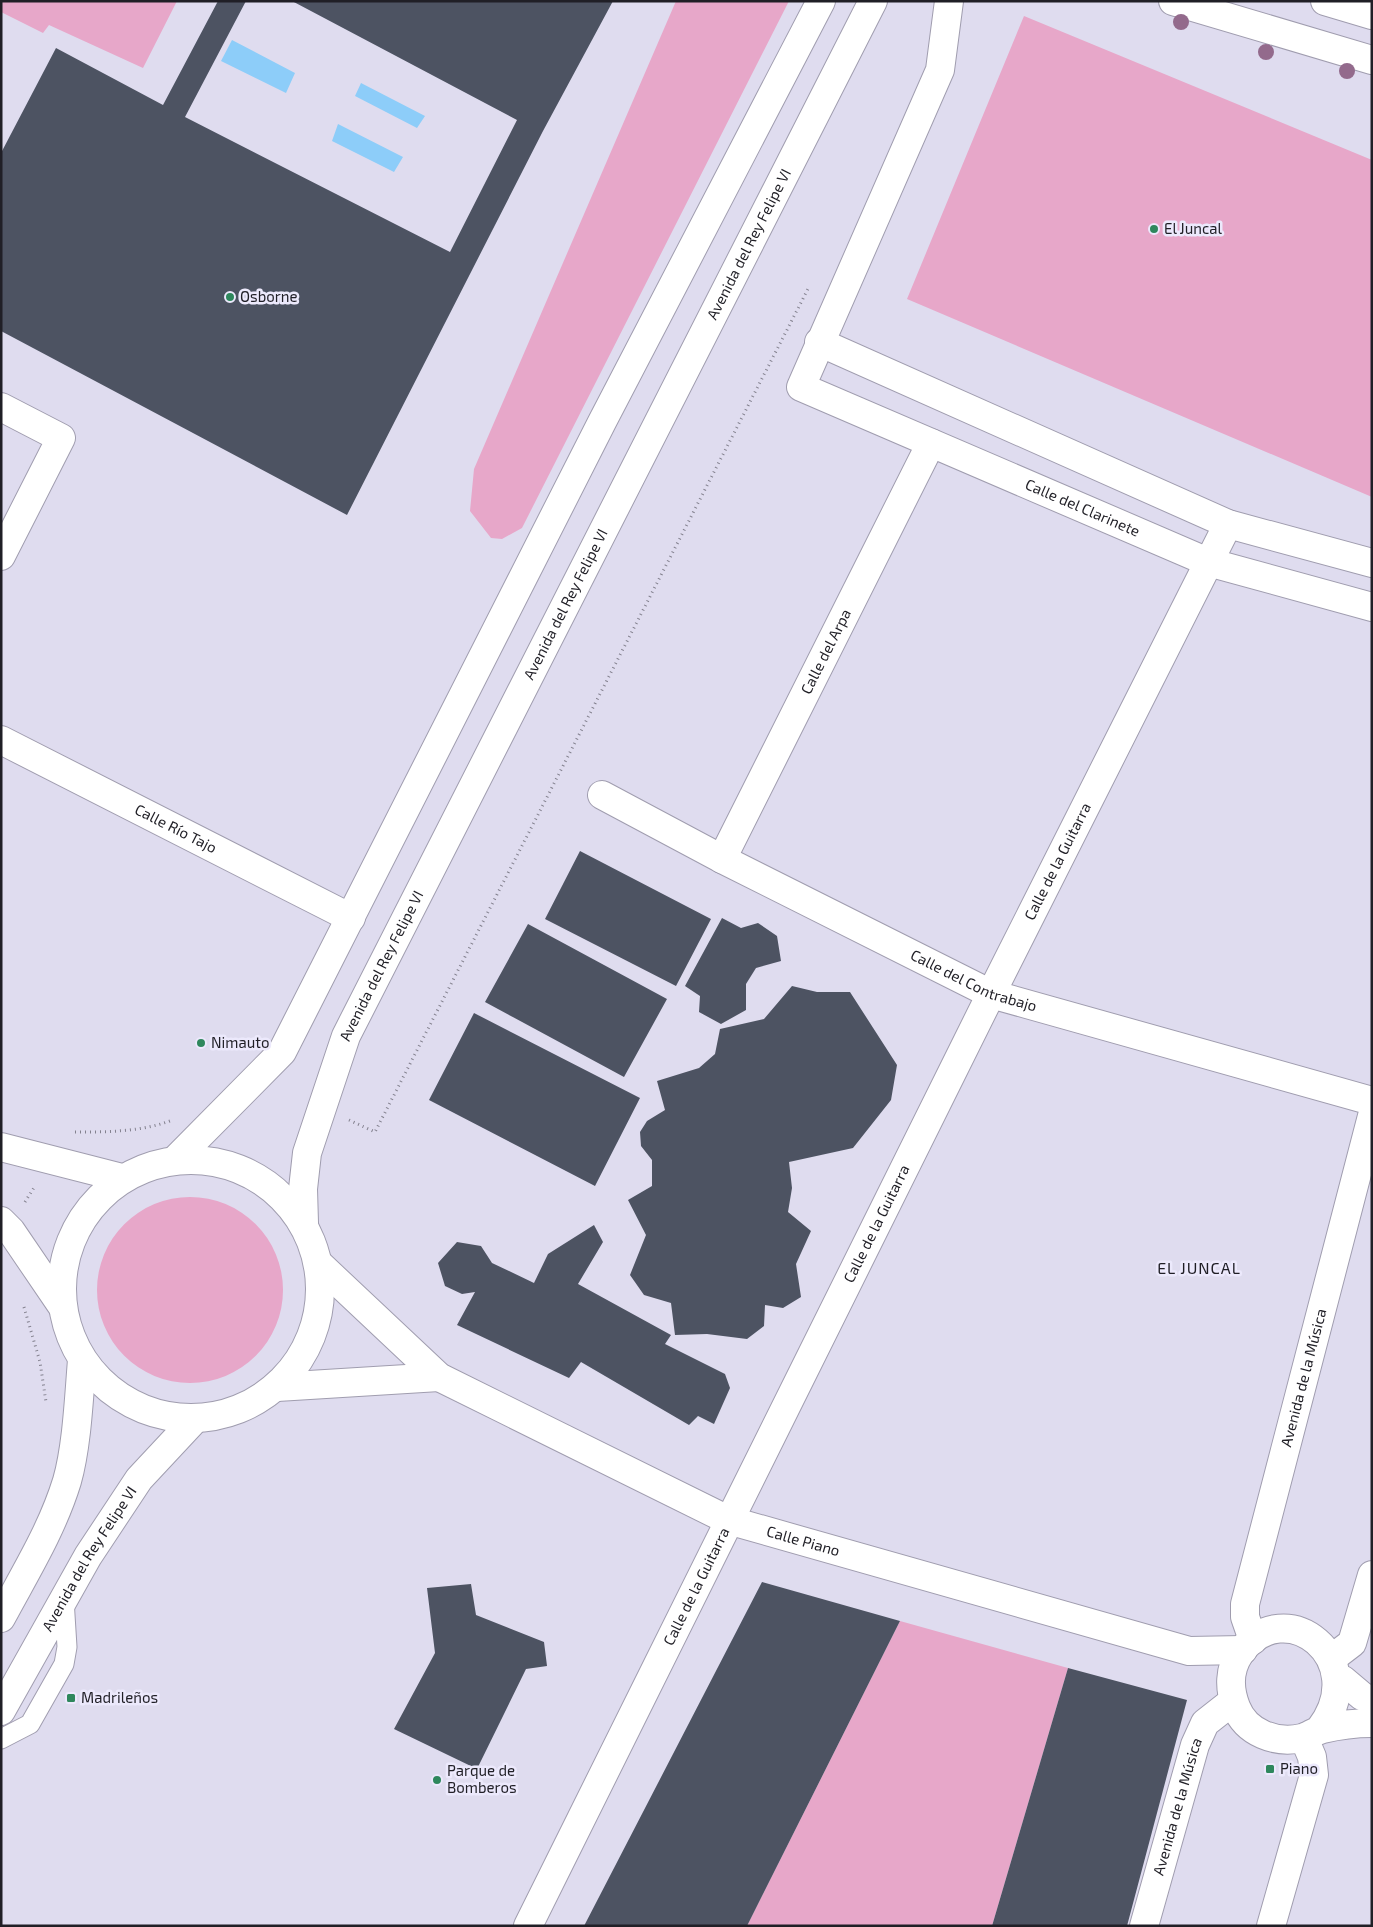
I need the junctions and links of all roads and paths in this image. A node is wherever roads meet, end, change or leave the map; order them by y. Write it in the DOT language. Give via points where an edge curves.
graph roads {
  1 [pos="821,1"];
  2 [pos="873,1"];
  3 [pos="949,1"];
  4 [pos="1173,1"];
  5 [pos="1325,1"];
  6 [pos="1372,15"];
  7 [pos="1372,60"];
  8 [pos="818,342"];
  9 [pos="1,407"];
  10 [pos="931,443"];
  11 [pos="1228,524"];
  12 [pos="1,556"];
  13 [pos="1208,562"];
  14 [pos="1372,563"];
  15 [pos="1372,607"];
  16 [pos="1,740"];
  17 [pos="602,795"];
  18 [pos="722,859"];
  19 [pos="351,918"];
  20 [pos="991,994"];
  21 [pos="1372,1101"];
  22 [pos="1372,1116"];
  23 [pos="1,1147"];
  24 [pos="175,1160"];
  25 [pos="122,1178"];
  26 [pos="1,1221"];
  27 [pos="304,1223"];
  28 [pos="320,1266"];
  29 [pos="23,1306"];
  30 [pos="62,1306"];
  31 [pos="82,1360"];
  32 [pos="439,1377"];
  33 [pos="277,1387"];
  34 [pos="46,1406"];
  35 [pos="195,1419"];
  36 [pos="728,1520"];
  37 [pos="1372,1575"];
  38 [pos="12,1584"];
  39 [pos="64,1598"];
  40 [pos="1,1618"];
  41 [pos="1248,1645"];
  42 [pos="1189,1651"];
  43 [pos="1339,1668"];
  44 [pos="1232,1694"];
  45 [pos="1372,1701"];
  46 [pos="1,1711"];
  47 [pos="1372,1722"];
  48 [pos="1312,1734"];
  49 [pos="1,1739"];
  50 [pos="528,1926"];
  51 [pos="1144,1926"];
  52 [pos="1271,1926"];
  1 -- 19 [label="street" via="598,430"];
  2 -- 27 [label="street, Avenida del Rey Felipe VI" via="346,1036 307,1153"];
  3 -- 8 [label="street" via="940,70"];
  4 -- 7 [label="street"];
  5 -- 6 [label="street"];
  8 -- 10 [label="street, Calle del Clarinete" via="801,387"];
  8 -- 11 [label="street"];
  9 -- 12 [label="street" via="61,438"];
  10 -- 13 [label="street, Calle del Clarinete"];
  10 -- 18 [label="street, Calle del Arpa"];
  11 -- 13 [label="street, Calle de la Guitarra"];
  11 -- 14 [label="street"];
  13 -- 15 [label="street, Calle del Clarinete"];
  13 -- 20 [label="street, Calle de la Guitarra"];
  16 -- 19 [label="street, Calle Río Tajo"];
  17 -- 18 [label="street, Calle del Contrabajo"];
  18 -- 20 [label="street, Calle del Contrabajo"];
  19 -- 24 [label="street" via="282,1052"];
  20 -- 21 [label="street, Calle del Contrabajo"];
  20 -- 36 [label="street, Calle de la Guitarra"];
  22 -- 41 [label="street, Avenida de la Música" via="1245,1604"];
  23 -- 25 [label="street"];
  24 -- 25 [label="street" via="148,1166"];
  24 -- 27 [label="street" via="213,1161 249,1172 280,1194"];
  25 -- 30 [label="street" via="94,1202 73,1233 62,1268"];
  26 -- 30 [label="street"];
  27 -- 28 [label="street"];
  28 -- 32 [label="street"];
  28 -- 33 [label="street" via="320,1310 306,1352"];
  29 -- 34 [label="path" via="40,1362"];
  30 -- 31 [label="street" via="69,1334"];
  31 -- 35 [label="street" via="112,1392 135,1405 151,1413"];
  31 -- 38 [label="street" via="67,1480 41,1546"];
  32 -- 33 [label="street"];
  32 -- 36 [label="street, Calle Piano"];
  33 -- 35 [label="street" via="239,1410"];
  35 -- 39 [label="street, Avenida del Rey Felipe VI" via="139,1479"];
  36 -- 42 [label="street, Calle Piano"];
  36 -- 50 [label="street, Calle de la Guitarra"];
  37 -- 43 [label="street" via="1352,1642"];
  38 -- 40 [label="street"];
  39 -- 46 [label="street, Avenida del Rey Felipe VI"];
  39 -- 49 [label="lane" via="67,1647 64,1664 30,1724"];
  41 -- 42 [label="street, Calle Piano"];
  41 -- 43 [label="street, Calle Piano" via="1261,1634 1278,1628 1297,1629 1314,1635 1328,1646"];
  41 -- 44 [label="street" via="1235,1660 1230,1678"];
  42 -- 44 [label="street, Calle Piano" via="1214,1668"];
  43 -- 45 [label="street, Calle Piano" via="1362,1696"];
  43 -- 48 [label="street" via="1341,1698 1333,1716"];
  44 -- 48 [label="street, Calle Piano" via="1238,1713 1250,1728 1267,1737 1285,1740"];
  44 -- 51 [label="street, Avenida de la Música" via="1204,1724 1195,1745"];
  47 -- 48 [label="street, Calle Piano" via="1353,1723"];
  48 -- 52 [label="street" via="1314,1775"];
}
